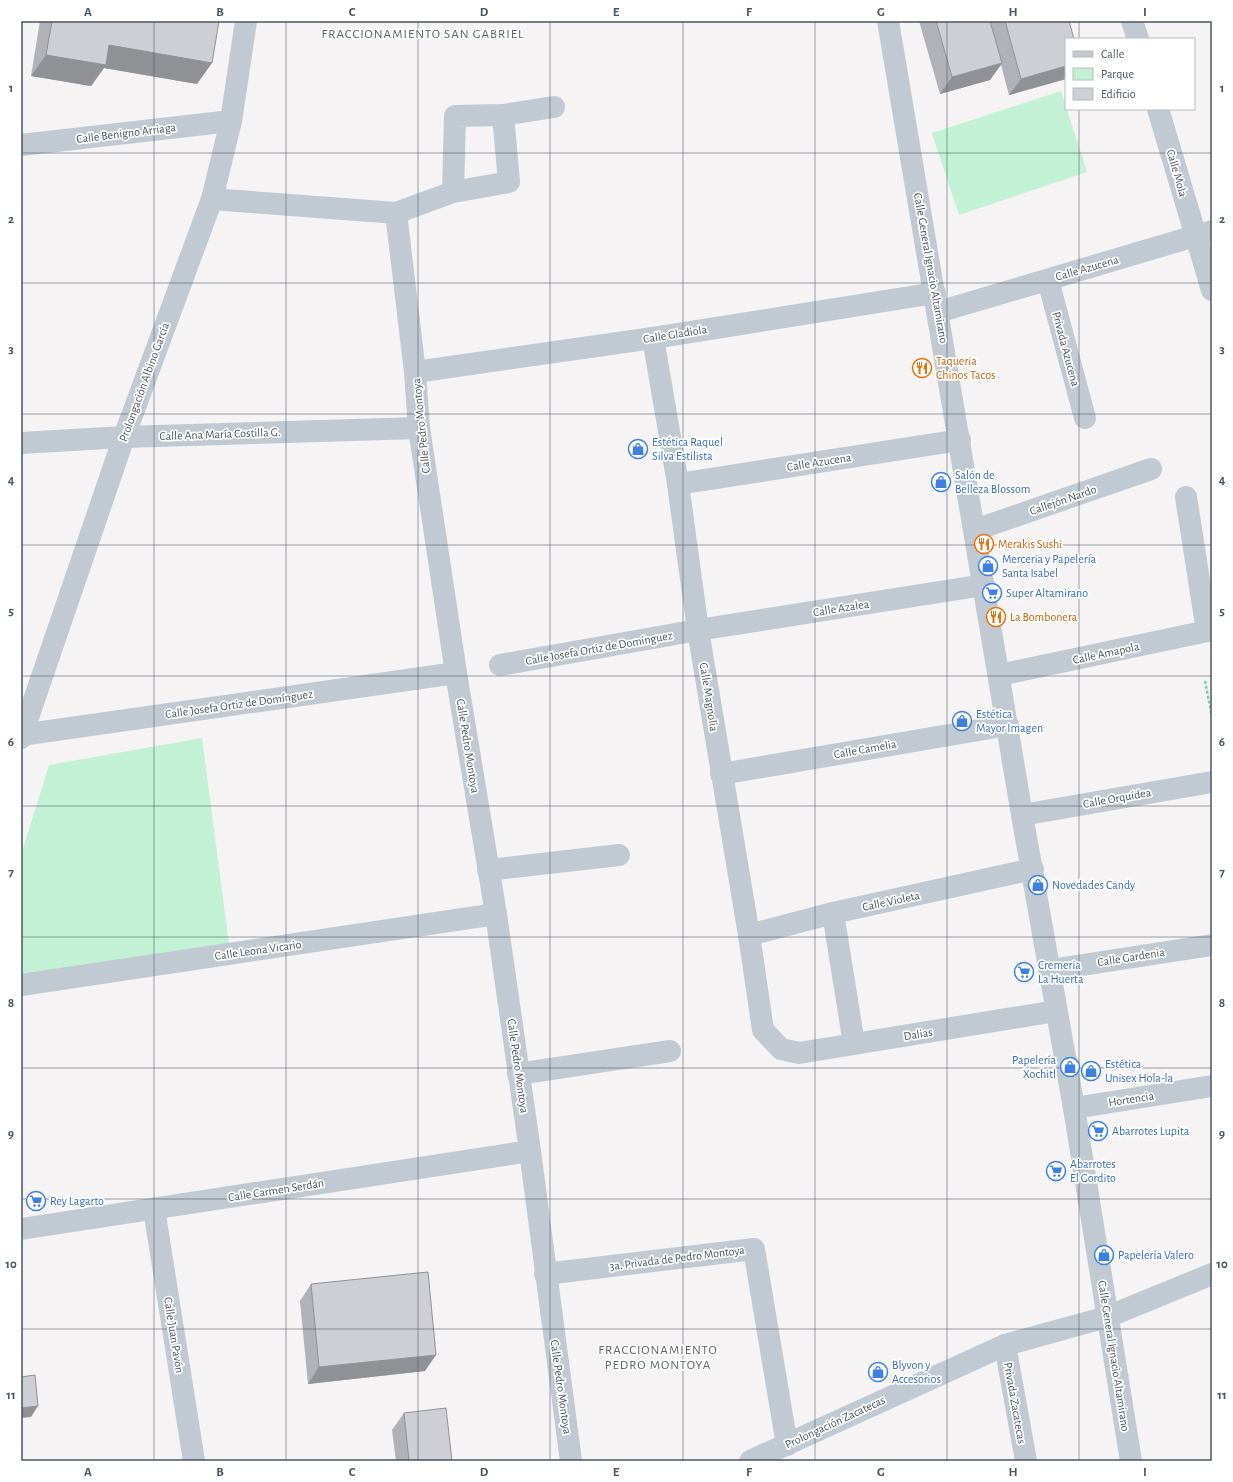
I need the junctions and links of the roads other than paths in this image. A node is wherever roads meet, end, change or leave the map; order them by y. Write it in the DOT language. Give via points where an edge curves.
graph roads {
  1 [pos="246,21"];
  2 [pos="888,21"];
  3 [pos="1132,21"];
  4 [pos="1138,38"];
  5 [pos="554,107"];
  6 [pos="1158,110"];
  7 [pos="503,115"];
  8 [pos="231,121"];
  9 [pos="21,145"];
  10 [pos="453,192"];
  11 [pos="212,199"];
  12 [pos="396,213"];
  13 [pos="1204,234"];
  14 [pos="1048,280"];
  15 [pos="1212,290"];
  16 [pos="937,302"];
  17 [pos="653,338"];
  18 [pos="415,372"];
  19 [pos="1085,418"];
  20 [pos="419,428"];
  21 [pos="124,437"];
  22 [pos="960,440"];
  23 [pos="21,443"];
  24 [pos="1150,469"];
  25 [pos="678,484"];
  26 [pos="1186,497"];
  27 [pos="975,530"];
  28 [pos="984,585"];
  29 [pos="698,630"];
  30 [pos="1210,630"];
  31 [pos="500,665"];
  32 [pos="456,673"];
  33 [pos="999,675"];
  34 [pos="1008,725"];
  35 [pos="21,736"];
  36 [pos="722,774"];
  37 [pos="1212,782"];
  38 [pos="1022,815"];
  39 [pos="619,855"];
  40 [pos="488,870"];
  41 [pos="1033,870"];
  42 [pos="833,913"];
  43 [pos="496,914"];
  44 [pos="749,935"];
  45 [pos="1212,945"];
  46 [pos="1050,970"];
  47 [pos="21,985"];
  48 [pos="1056,1011"];
  49 [pos="854,1044"];
  50 [pos="781,1049"];
  51 [pos="670,1051"];
  52 [pos="518,1074"];
  53 [pos="1212,1086"];
  54 [pos="1074,1108"];
  55 [pos="530,1151"];
  56 [pos="154,1209"];
  57 [pos="21,1229"];
  58 [pos="545,1274"];
  59 [pos="1212,1274"];
  60 [pos="1107,1317"];
  61 [pos="1005,1345"];
  62 [pos="787,1445"];
  63 [pos="194,1461"];
  64 [pos="571,1461"];
  65 [pos="750,1461"];
  66 [pos="1026,1461"];
  67 [pos="1131,1461"];
  1 -- 8 [label="street, Prolongación Albino García"];
  2 -- 16 [label="street, Calle General Ignacio Altamirano"];
  3 -- 4 [label="street"];
  5 -- 7 [label="street"];
  6 -- 13 [label="street, Calle Mola"];
  7 -- 10 [label="street" via="455,116"];
  7 -- 10 [label="street" via="509,182"];
  8 -- 9 [label="street, Calle Benigno Arriaga"];
  8 -- 11 [label="street, Prolongación Albino García"];
  10 -- 12 [label="street"];
  11 -- 12 [label="street"];
  11 -- 21 [label="street, Prolongación Albino García"];
  12 -- 18 [label="street, Calle Pedro Montoya"];
  13 -- 14 [label="street, Calle Azucena"];
  13 -- 15 [label="street, Calle Mola"];
  14 -- 16 [label="street, Calle Azucena"];
  14 -- 19 [label="street, Privada Azucena"];
  16 -- 17 [label="street, Calle Gladiola"];
  16 -- 22 [label="street, Calle General Ignacio Altamirano"];
  17 -- 18 [label="street, Calle Gladiola"];
  17 -- 25 [label="street, Calle Magnolia"];
  18 -- 20 [label="street, Calle Pedro Montoya"];
  20 -- 21 [label="street, Calle Ana María Costilla G."];
  20 -- 32 [label="street, Calle Pedro Montoya"];
  21 -- 23 [label="street, Calle Ana María Costilla G."];
  21 -- 35 [label="street, Prolongación Albino García"];
  22 -- 25 [label="street, Calle Azucena"];
  22 -- 27 [label="street, Calle General Ignacio Altamirano"];
  24 -- 27 [label="street, Callejón Nardo"];
  25 -- 29 [label="street, Calle Magnolia"];
  26 -- 30 [label="street"];
  27 -- 28 [label="street, Calle General Ignacio Altamirano"];
  28 -- 29 [label="street, Calle Azalea"];
  28 -- 33 [label="street, Calle General Ignacio Altamirano"];
  29 -- 31 [label="street, Calle Josefa Ortiz de Domínguez"];
  29 -- 36 [label="street, Calle Magnolia"];
  30 -- 33 [label="street, Calle Amapola"];
  32 -- 35 [label="street, Calle Josefa Ortiz de Domínguez"];
  32 -- 40 [label="street, Calle Pedro Montoya"];
  33 -- 34 [label="street, Calle General Ignacio Altamirano"];
  34 -- 36 [label="street, Calle Camelia"];
  34 -- 38 [label="street, Calle General Ignacio Altamirano"];
  36 -- 44 [label="street, Calle Magnolia"];
  37 -- 38 [label="street, Calle Orquídea"];
  38 -- 41 [label="street, Calle General Ignacio Altamirano"];
  39 -- 40 [label="street"];
  40 -- 43 [label="street, Calle Pedro Montoya"];
  41 -- 42 [label="street, Calle Violeta"];
  41 -- 46 [label="street, Calle General Ignacio Altamirano"];
  42 -- 44 [label="street, Calle Violeta"];
  42 -- 49 [label="street"];
  43 -- 47 [label="street, Calle Leona Vicario"];
  43 -- 52 [label="street, Calle Pedro Montoya"];
  44 -- 50 [label="street, Calle Magnolia" via="763,1030"];
  45 -- 46 [label="street, Calle Gardenia"];
  46 -- 48 [label="street, Calle General Ignacio Altamirano"];
  48 -- 49 [label="street, Dalias"];
  48 -- 54 [label="street, Calle General Ignacio Altamirano"];
  49 -- 50 [label="street, Dalias" via="799,1053"];
  51 -- 52 [label="street"];
  52 -- 55 [label="street, Calle Pedro Montoya"];
  53 -- 54 [label="street, Hortencia"];
  54 -- 60 [label="street, Calle General Ignacio Altamirano"];
  55 -- 56 [label="street, Calle Carmen Serdán"];
  55 -- 58 [label="street, Calle Pedro Montoya"];
  56 -- 57 [label="street, Calle Carmen Serdán"];
  56 -- 63 [label="street, Calle Juan Pavón"];
  58 -- 62 [label="street, 3a. Privada de Pedro Montoya" via="754,1249"];
  58 -- 64 [label="street, Calle Pedro Montoya"];
  59 -- 60 [label="street, Prolongación Zacatecas"];
  60 -- 61 [label="street, Prolongación Zacatecas"];
  60 -- 67 [label="street, Calle General Ignacio Altamirano"];
  61 -- 62 [label="street, Prolongación Zacatecas"];
  61 -- 66 [label="street, Privada Zacatecas"];
  62 -- 65 [label="street, Prolongación Zacatecas"];
}
